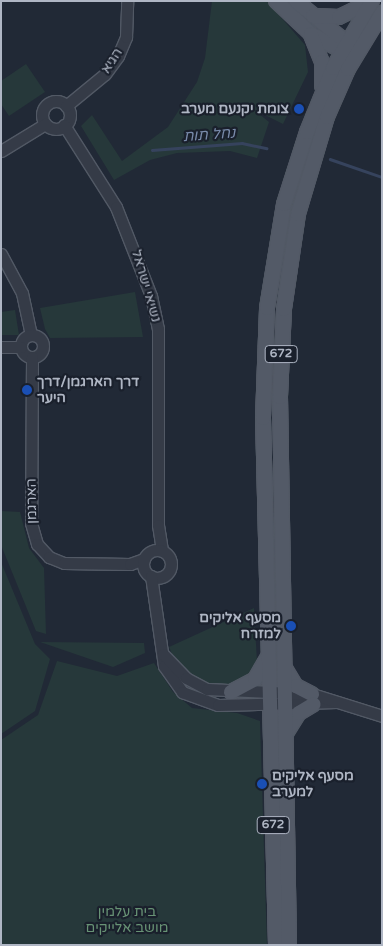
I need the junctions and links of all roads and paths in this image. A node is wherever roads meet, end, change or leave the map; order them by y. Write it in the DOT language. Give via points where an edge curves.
graph roads {
  1 [pos="127,1"];
  2 [pos="276,1"];
  3 [pos="296,1"];
  4 [pos="371,1"];
  5 [pos="382,12"];
  6 [pos="310,16"];
  7 [pos="310,34"];
  8 [pos="348,41"];
  9 [pos="341,54"];
  10 [pos="356,54"];
  11 [pos="322,92"];
  12 [pos="66,106"];
  13 [pos="45,124"];
  14 [pos="64,125"];
  15 [pos="1,151"];
  16 [pos="1,254"];
  17 [pos="31,334"];
  18 [pos="1,347"];
  19 [pos="21,347"];
  20 [pos="32,357"];
  21 [pos="158,525"];
  22 [pos="162,550"];
  23 [pos="147,565"];
  24 [pos="166,575"];
  25 [pos="157,606"];
  26 [pos="160,650"];
  27 [pos="269,654"];
  28 [pos="285,666"];
  29 [pos="231,692"];
  30 [pos="271,699"];
  31 [pos="285,699"];
  32 [pos="313,699"];
  33 [pos="382,716"];
  34 [pos="286,735"];
  35 [pos="276,945"];
  36 [pos="288,945"];
  1 -- 12 [label="street, הגיא" via="126,37 118,56 105,74"];
  2 -- 7 [label="main road"];
  3 -- 6 [label="main road"];
  4 -- 6 [label="main road" via="339,17"];
  4 -- 8 [label="main road, 672"];
  5 -- 10 [label="main road, 672"];
  6 -- 8 [label="main road"];
  7 -- 9 [label="main road"];
  7 -- 11 [label="main road" via="322,62"];
  8 -- 9 [label="main road, 672"];
  8 -- 10 [label="main road"];
  9 -- 10 [label="main road"];
  9 -- 11 [label="main road, 672"];
  10 -- 28 [label="main road, 672" via="334,98 311,166 298,214 284,309 280,396"];
  11 -- 27 [label="main road, 672" via="284,204 267,308 264,418"];
  12 -- 13 [label="street" via="58,101 45,106"];
  12 -- 14 [label="street" via="69,118"];
  13 -- 14 [label="street" via="56,129"];
  13 -- 15 [label="street"];
  14 -- 21 [label="street, נשיאי ישראל" via="116,206 151,296 158,329"];
  16 -- 17 [label="street" via="22,293"];
  17 -- 19 [label="street"];
  17 -- 20 [label="street, הארגמן" via="43,345"];
  18 -- 19 [label="street"];
  19 -- 20 [label="street"];
  20 -- 23 [label="street, הארגמן" via="32,523 38,544 49,557 64,563"];
  21 -- 22 [label="street, נשיאי ישראל"];
  21 -- 23 [label="street, נשיאי ישראל"];
  22 -- 23 [label="street"];
  22 -- 24 [label="street, נשיאי ישראל" via="171,562"];
  23 -- 24 [label="street"];
  23 -- 25 [label="street, נשיאי ישראל"];
  24 -- 25 [label="street, נשיאי ישראל"];
  25 -- 26 [label="street, נשיאי ישראל"];
  26 -- 29 [label="street" via="195,684"];
  26 -- 30 [label="street, נשיאי ישראל" via="169,676 191,698 218,705"];
  27 -- 29 [label="main road" via="255,679"];
  27 -- 30 [label="main road, 672"];
  28 -- 31 [label="main road, 672"];
  28 -- 32 [label="main road" via="296,686"];
  29 -- 30 [label="street"];
  30 -- 31 [label="street"];
  30 -- 35 [label="main road, 672"];
  31 -- 32 [label="street"];
  31 -- 34 [label="main road, 672"];
  32 -- 33 [label="street" via="337,702"];
  32 -- 34 [label="main road" via="294,718"];
  34 -- 36 [label="main road, 672"];
}
